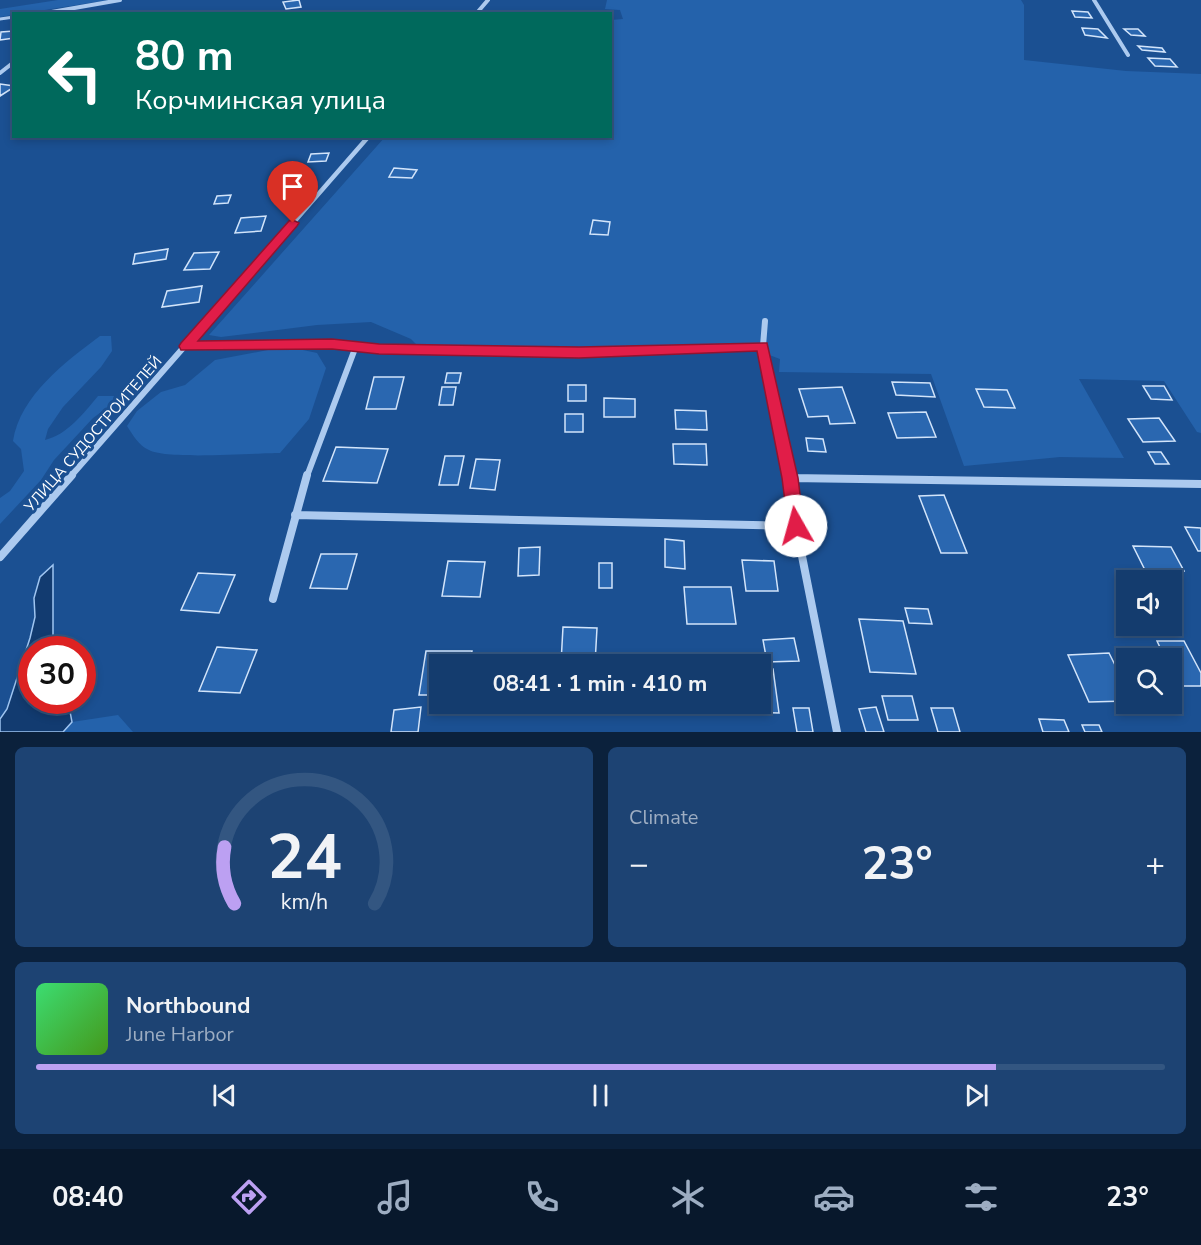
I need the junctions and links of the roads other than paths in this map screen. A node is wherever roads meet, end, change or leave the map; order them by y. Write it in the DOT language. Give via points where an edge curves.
graph roads {
  1 [pos="120,0"];
  2 [pos="488,0"];
  3 [pos="1094,0"];
  4 [pos="47,12"];
  5 [pos="478,12"];
  6 [pos="1128,55"];
  7 [pos="12,64"];
  8 [pos="0,73"];
  9 [pos="367,138"];
  10 [pos="765,321"];
  11 [pos="186,346"];
  12 [pos="356,346"];
  13 [pos="763,346"];
  14 [pos="790,478"];
  15 [pos="1201,484"];
  16 [pos="295,515"];
  17 [pos="796,526"];
  18 [pos="0,557"];
  19 [pos="273,599"];
  20 [pos="837,732"];
  1 -- 4 [label="street"];
  2 -- 5 [label="street"];
  3 -- 6 [label="street"];
  7 -- 8 [label="street"];
  9 -- 11 [label="street, УЛИЦА СУДОСТРОИТЕЛЕЙ"];
  10 -- 13 [label="street"];
  11 -- 12 [label="street"];
  11 -- 18 [label="street, УЛИЦА СУДОСТРОИТЕЛЕЙ"];
  12 -- 13 [label="street" via="579,352"];
  12 -- 16 [label="street" via="311,461"];
  13 -- 14 [label="street"];
  14 -- 15 [label="street"];
  14 -- 17 [label="street"];
  16 -- 17 [label="street"];
  16 -- 19 [label="street"];
  17 -- 20 [label="street"];
}
